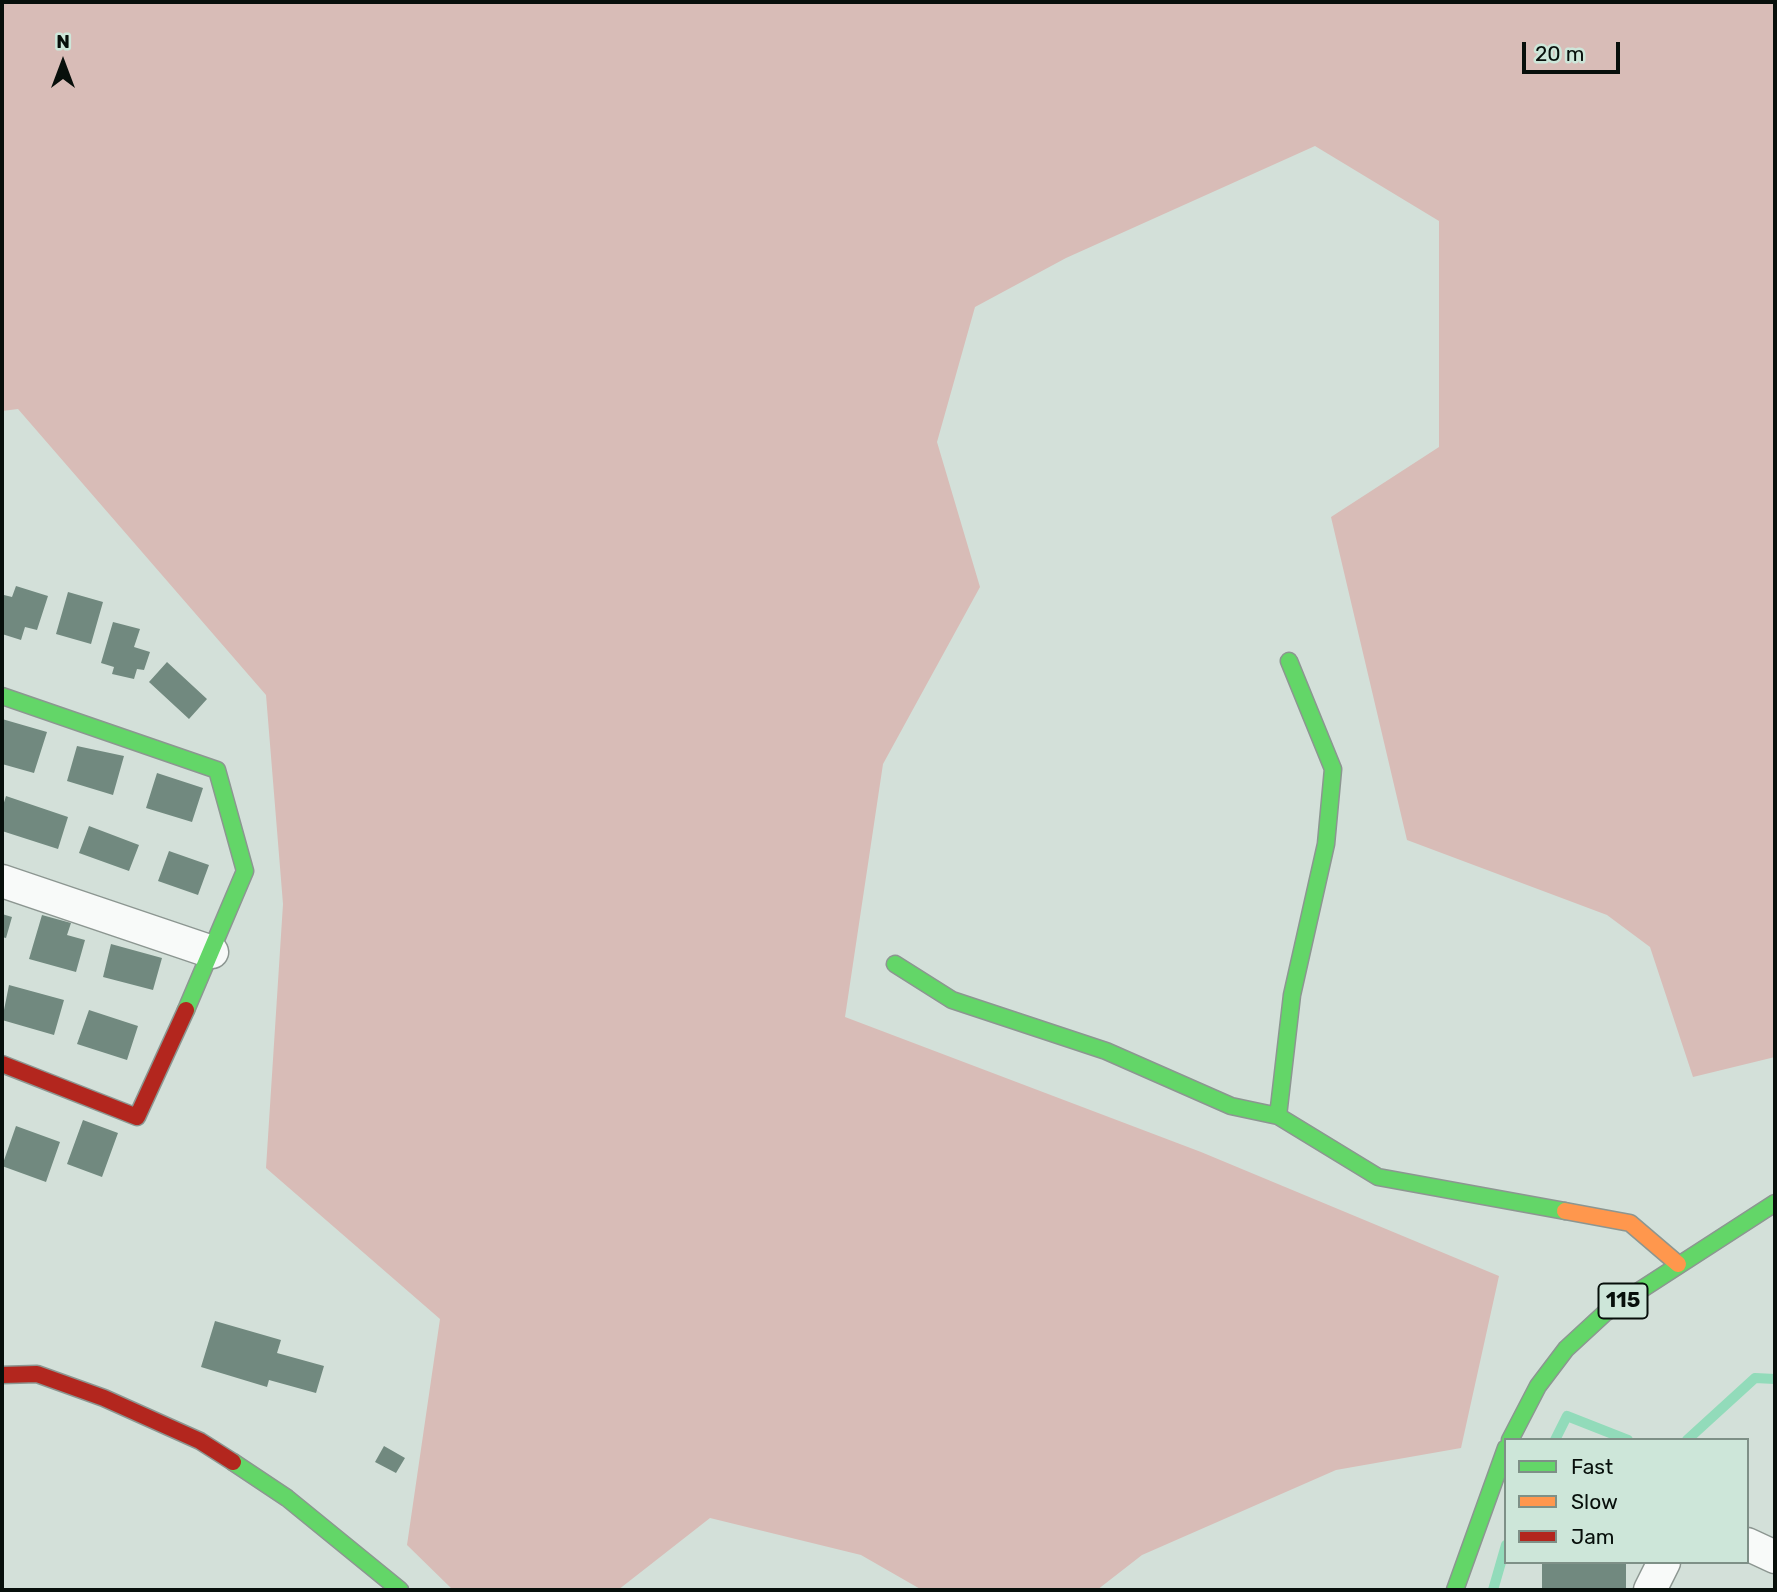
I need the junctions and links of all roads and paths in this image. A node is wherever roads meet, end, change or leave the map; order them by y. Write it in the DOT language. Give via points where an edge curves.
graph roads {
  1 [pos="1289,661"];
  2 [pos="2,696"];
  3 [pos="2,881"];
  4 [pos="212,952"];
  5 [pos="895,964"];
  6 [pos="2,1064"];
  7 [pos="1278,1116"];
  8 [pos="1775,1203"];
  9 [pos="1678,1264"];
  10 [pos="2,1375"];
  11 [pos="1511,1438"];
  12 [pos="1504,1454"];
  13 [pos="1749,1545"];
  14 [pos="1775,1557"];
  15 [pos="1663,1564"];
  16 [pos="400,1590"];
  17 [pos="1455,1590"];
  18 [pos="1650,1590"];
  1 -- 7 [label="main road" via="1333,769 1326,844 1292,995"];
  2 -- 4 [label="main road" via="217,770 246,871"];
  3 -- 4 [label="street"];
  4 -- 6 [label="main road" via="137,1117"];
  5 -- 7 [label="main road" via="952,1000 1106,1051 1231,1106"];
  7 -- 9 [label="main road" via="1378,1177 1630,1223"];
  8 -- 9 [label="main road, 115"];
  9 -- 11 [label="main road, 115" via="1605,1313 1566,1349 1538,1386"];
  10 -- 16 [label="main road" via="37,1374 200,1441 287,1498"];
  12 -- 17 [label="main road"];
  13 -- 14 [label="street"];
  15 -- 18 [label="street"];
}
